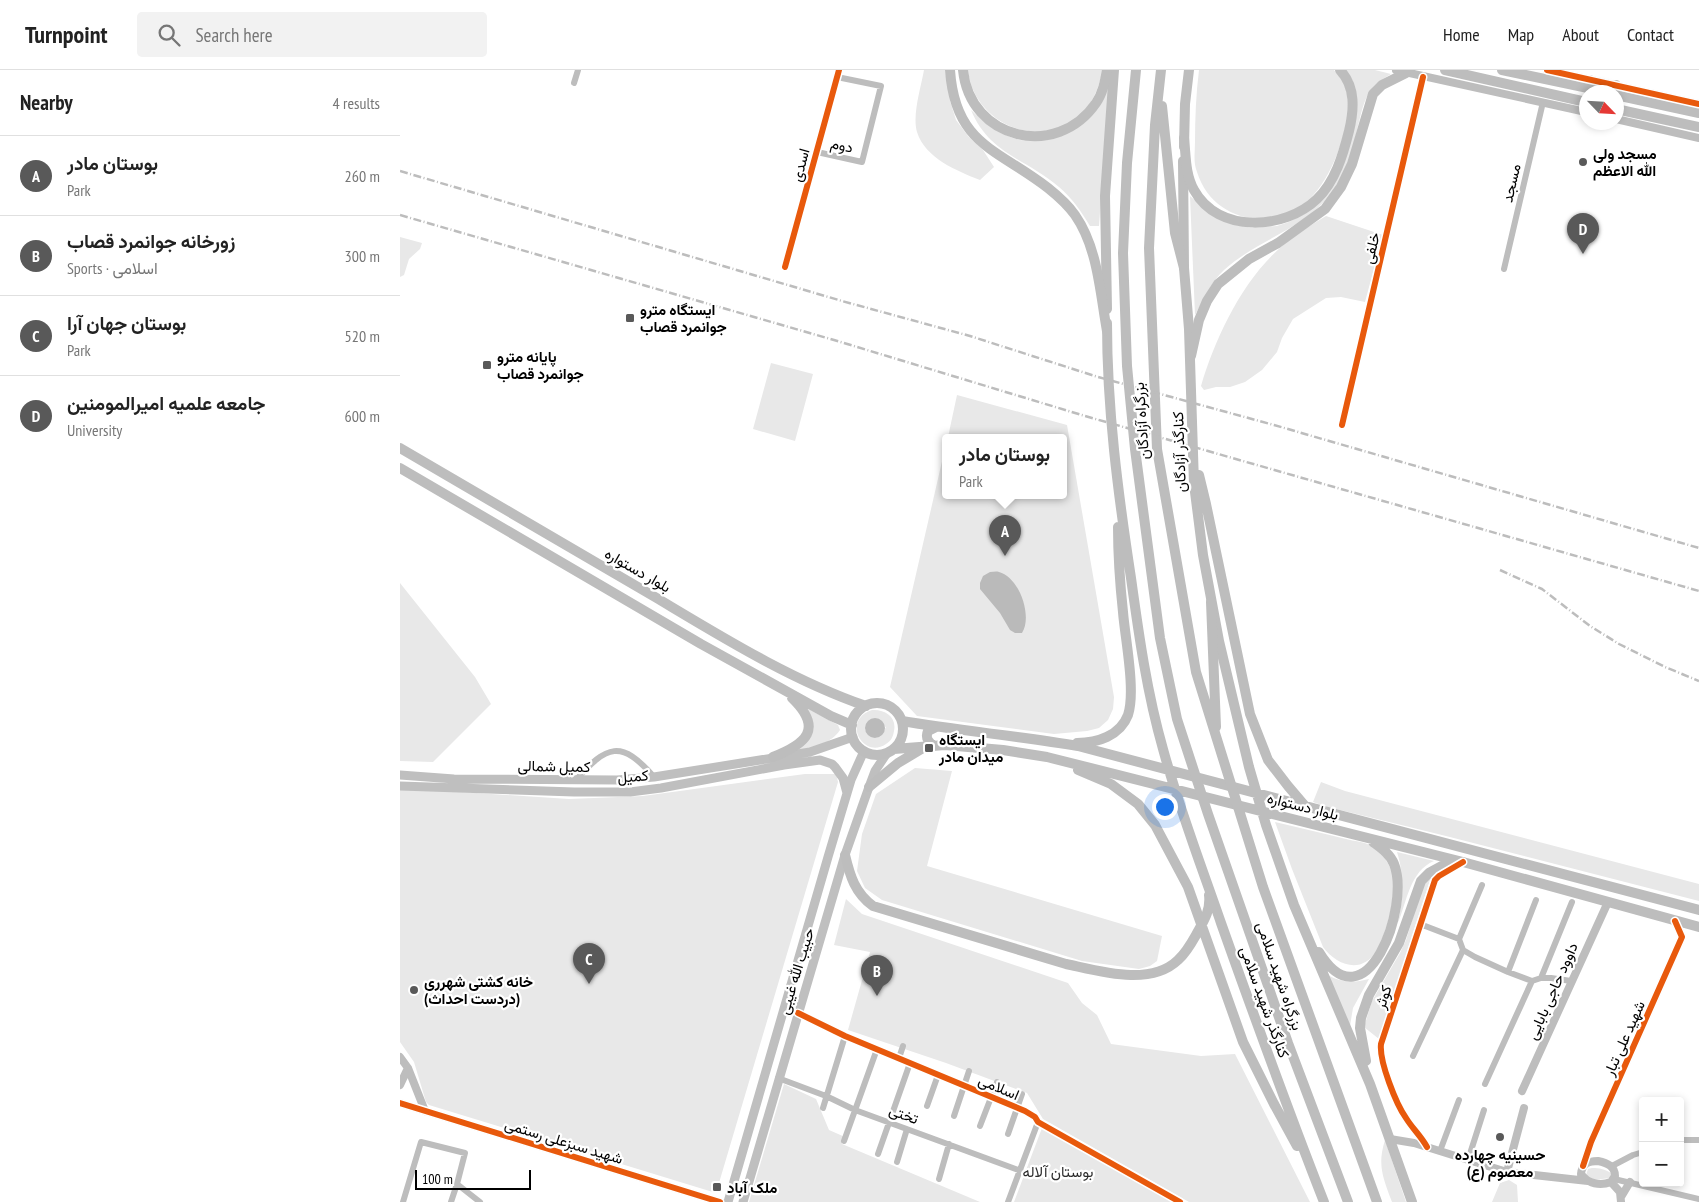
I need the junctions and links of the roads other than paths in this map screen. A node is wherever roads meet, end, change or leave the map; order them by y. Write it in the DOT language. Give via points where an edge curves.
graph roads {
  1 [pos="578,70"];
  2 [pos="950,70"];
  3 [pos="963,70"];
  4 [pos="1107,70"];
  5 [pos="1114,70"];
  6 [pos="1136,70"];
  7 [pos="1161,70"];
  8 [pos="1189,70"];
  9 [pos="1340,70"];
  10 [pos="1445,70"];
  11 [pos="1502,70"];
  12 [pos="1548,70"];
  13 [pos="1401,72"];
  14 [pos="838,73"];
  15 [pos="1424,77"];
  16 [pos="1590,80"];
  17 [pos="574,84"];
  18 [pos="1160,84"];
  19 [pos="1596,85"];
  20 [pos="1603,85"];
  21 [pos="1579,86"];
  22 [pos="1624,91"];
  23 [pos="1624,92"];
  24 [pos="1544,97"];
  25 [pos="1579,101"];
  26 [pos="1699,104"];
  27 [pos="1579,110"];
  28 [pos="1624,111"];
  29 [pos="1699,113"];
  30 [pos="1624,121"];
  31 [pos="1699,127"];
  32 [pos="1184,138"];
  33 [pos="1699,138"];
  34 [pos="817,152"];
  35 [pos="786,267"];
  36 [pos="1184,268"];
  37 [pos="1504,269"];
  38 [pos="1107,331"];
  39 [pos="1191,356"];
  40 [pos="1342,425"];
  41 [pos="400,448"];
  42 [pos="1193,455"];
  43 [pos="400,468"];
  44 [pos="1118,489"];
  45 [pos="1211,602"];
  46 [pos="781,687"];
  47 [pos="866,706"];
  48 [pos="902,721"];
  49 [pos="852,724"];
  50 [pos="936,727"];
  51 [pos="853,737"];
  52 [pos="1217,743"];
  53 [pos="1066,744"];
  54 [pos="930,746"];
  55 [pos="864,751"];
  56 [pos="890,751"];
  57 [pos="773,757"];
  58 [pos="1047,758"];
  59 [pos="1189,758"];
  60 [pos="1223,762"];
  61 [pos="400,775"];
  62 [pos="654,777"];
  63 [pos="576,780"];
  64 [pos="400,786"];
  65 [pos="869,786"];
  66 [pos="847,793"];
  67 [pos="1306,806"];
  68 [pos="1366,837"];
  69 [pos="845,855"];
  70 [pos="1458,861"];
  71 [pos="1204,874"];
  72 [pos="1482,885"];
  73 [pos="1536,900"];
  74 [pos="1572,902"];
  75 [pos="1608,902"];
  76 [pos="1294,905"];
  77 [pos="1699,910"];
  78 [pos="1675,921"];
  79 [pos="1420,924"];
  80 [pos="1699,927"];
  81 [pos="1459,939"];
  82 [pos="1463,950"];
  83 [pos="1508,972"];
  84 [pos="1541,978"];
  85 [pos="1532,981"];
  86 [pos="1571,981"];
  87 [pos="798,1013"];
  88 [pos="845,1036"];
  89 [pos="903,1046"];
  90 [pos="877,1049"];
  91 [pos="1413,1056"];
  92 [pos="400,1057"];
  93 [pos="899,1058"];
  94 [pos="910,1063"];
  95 [pos="408,1068"];
  96 [pos="969,1071"];
  97 [pos="938,1074"];
  98 [pos="778,1078"];
  99 [pos="997,1082"];
  100 [pos="1370,1084"];
  101 [pos="1485,1084"];
  102 [pos="400,1085"];
  103 [pos="964,1086"];
  104 [pos="1522,1091"];
  105 [pos="1022,1094"];
  106 [pos="826,1096"];
  107 [pos="992,1097"];
  108 [pos="1459,1100"];
  109 [pos="400,1103"];
  110 [pos="927,1106"];
  111 [pos="823,1108"];
  112 [pos="1018,1108"];
  113 [pos="1524,1108"];
  114 [pos="855,1110"];
  115 [pos="1484,1110"];
  116 [pos="425,1111"];
  117 [pos="954,1116"];
  118 [pos="889,1122"];
  119 [pos="1038,1122"];
  120 [pos="980,1126"];
  121 [pos="908,1129"];
  122 [pos="1008,1134"];
  123 [pos="1390,1138"];
  124 [pos="1684,1140"];
  125 [pos="1698,1140"];
  126 [pos="844,1141"];
  127 [pos="950,1144"];
  128 [pos="1426,1147"];
  129 [pos="1440,1151"];
  130 [pos="1588,1152"];
  131 [pos="1639,1153"];
  132 [pos="878,1154"];
  133 [pos="1468,1160"];
  134 [pos="1596,1161"];
  135 [pos="897,1162"];
  136 [pos="1612,1166"];
  137 [pos="1582,1170"];
  138 [pos="1021,1171"];
  139 [pos="1507,1172"];
  140 [pos="939,1179"];
  141 [pos="1571,1179"];
  142 [pos="1612,1180"];
  143 [pos="1588,1181"];
  144 [pos="1630,1182"];
  145 [pos="457,1184"];
  146 [pos="1318,1184"];
  147 [pos="1699,1198"];
  148 [pos="1621,1199"];
  149 [pos="403,1202"];
  150 [pos="451,1202"];
  151 [pos="480,1202"];
  152 [pos="720,1202"];
  153 [pos="728,1202"];
  154 [pos="742,1202"];
  155 [pos="1008,1202"];
  156 [pos="1180,1202"];
  157 [pos="1324,1202"];
  158 [pos="1348,1202"];
  159 [pos="1377,1202"];
  160 [pos="1412,1202"];
  1 -- 17 [label="street"];
  2 -- 38 [label="main road" via="955,106 965,125 992,152 1034,177 1075,214 1096,267"];
  3 -- 4 [label="main road" via="970,96 988,120 1009,132 1033,137 1060,132 1081,120 1097,102"];
  5 -- 38 [label="main road" via="1105,196"];
  6 -- 59 [label="main road, بزرگراه آزادگان" via="1123,253 1127,366 1160,638 1177,719"];
  7 -- 18 [label="main road, بزرگراه آزادگان"];
  8 -- 32 [label="main road, کنارگذر آزادگان"];
  9 -- 32 [label="main road" via="1350,86 1353,103 1345,147 1324,192 1300,212 1264,223 1246,223 1219,213 1202,200 1190,182"];
  10 -- 24 [label="main road"];
  11 -- 21 [label="main road"];
  12 -- 16 [label="street"];
  13 -- 15 [label="street"];
  13 -- 39 [label="main road" via="1373,94 1350,170 1335,198 1326,209 1218,284 1198,320"];
  14 -- 34 [label="street, اسدی"];
  14 -- 34 [label="street, دوم" via="882,86 862,162"];
  15 -- 24 [label="street"];
  15 -- 40 [label="street, خلفی"];
  16 -- 19 [label="main road"];
  16 -- 20 [label="street"];
  18 -- 36 [label="main road" via="1175,233"];
  18 -- 52 [label="main road, بزرگراه آزادگان" via="1149,248 1157,449 1196,672"];
  22 -- 26 [label="street"];
  23 -- 29 [label="main road"];
  24 -- 25 [label="main road"];
  24 -- 27 [label="street"];
  24 -- 37 [label="street, مسجد"];
  28 -- 31 [label="main road"];
  30 -- 33 [label="street"];
  32 -- 36 [label="main road, کنارگذر آزادگان"];
  34 -- 35 [label="street, اسدی"];
  36 -- 39 [label="main road, کنارگذر آزادگان"];
  38 -- 44 [label="main road"];
  39 -- 42 [label="main road, کنارگذر آزادگان"];
  41 -- 47 [label="main road, بلوار دستواره" via="709,629 805,681"];
  42 -- 45 [label="main road, کنارگذر آزادگان" via="1194,484"];
  42 -- 67 [label="main road" via="1250,714 1268,760"];
  43 -- 46 [label="main road" via="701,644"];
  44 -- 53 [label="main road" via="1118,543 1131,700 1127,716 1118,730 1105,739"];
  44 -- 71 [label="main road, کنارگذر شهید سلامی" via="1150,698 1182,812"];
  45 -- 52 [label="main road"];
  45 -- 76 [label="main road, کنارگذر آزادگان" via="1250,767"];
  46 -- 49 [label="main road" via="831,716"];
  46 -- 57 [label="main road" via="804,710 808,731 801,744"];
  47 -- 48 [label="main road" via="888,705"];
  47 -- 49 [label="main road" via="857,713"];
  48 -- 50 [label="main road, بلوار دستواره"];
  48 -- 56 [label="main road" via="902,736"];
  49 -- 51 [label="main road"];
  50 -- 53 [label="main road, بلوار دستواره"];
  50 -- 54 [label="main road" via="926,735"];
  51 -- 55 [label="main road"];
  51 -- 57 [label="main road, کمیل شمالی" via="810,752"];
  52 -- 60 [label="main road, بزرگراه آزادگان"];
  53 -- 67 [label="main road, بلوار دستواره"];
  54 -- 56 [label="main road, بلوار دستواره"];
  54 -- 58 [label="main road, بلوار دستواره" via="1003,750"];
  54 -- 65 [label="main road" via="898,763"];
  55 -- 56 [label="main road" via="879,755"];
  55 -- 66 [label="main road, حبیب الله غیبی"];
  56 -- 65 [label="main road, حبیب الله غیبی" via="875,771"];
  57 -- 62 [label="main road, کمیل شمالی"];
  58 -- 68 [label="main road, بلوار دستواره"];
  58 -- 146 [label="main road" via="1111,784 1138,804 1156,825 1188,887 1243,1042"];
  59 -- 158 [label="main road, بزرگراه شهید سلامی" via="1288,1043"];
  60 -- 159 [label="main road, بزرگراه شهید سلامی" via="1297,983"];
  61 -- 63 [label="main road, کمیل شمالی"];
  62 -- 63 [label="main road, کمیل شمالی"];
  62 -- 63 [label="street" via="635,758 620,751 602,754"];
  64 -- 66 [label="main road, کمیل" via="630,792 820,760 835,767 843,778"];
  65 -- 69 [label="main road, حبیب الله غیبی"];
  66 -- 153 [label="main road, حبیب الله غیبی"];
  67 -- 77 [label="main road, بلوار دستواره"];
  68 -- 70 [label="main road, بلوار دستواره"];
  68 -- 76 [label="main road" via="1386,852 1393,862 1398,882 1395,912 1387,939 1371,967 1363,974 1353,976 1328,965"];
  69 -- 71 [label="main road" via="858,892 873,906 1066,964 1132,975 1164,970 1178,961 1188,948 1210,903"];
  69 -- 87 [label="main road, حبیب الله غیبی"];
  70 -- 75 [label="main road, بلوار دستواره"];
  70 -- 79 [label="street, کوثر" via="1436,878"];
  70 -- 100 [label="main road" via="1428,872 1421,881 1399,943 1364,1006 1360,1028"];
  71 -- 146 [label="main road, کنارگذر شهید سلامی" via="1282,1094"];
  72 -- 81 [label="street"];
  73 -- 83 [label="street"];
  74 -- 84 [label="street"];
  75 -- 78 [label="main road, بلوار دستواره"];
  75 -- 86 [label="street, داوود حاجی بابایی"];
  76 -- 100 [label="main road"];
  78 -- 80 [label="main road, بلوار دستواره"];
  78 -- 130 [label="street, شهید علی تبار" via="1682,937"];
  79 -- 81 [label="street"];
  79 -- 128 [label="street, کوثر" via="1382,1038 1381,1054 1404,1116"];
  81 -- 82 [label="street"];
  82 -- 83 [label="street"];
  82 -- 91 [label="street"];
  83 -- 85 [label="street"];
  84 -- 85 [label="street"];
  84 -- 86 [label="street"];
  85 -- 101 [label="street"];
  86 -- 104 [label="street, داوود حاجی بابایی"];
  87 -- 88 [label="street, اسلامی"];
  87 -- 98 [label="main road, حبیب الله غیبی"];
  88 -- 90 [label="street, اسلامی"];
  88 -- 106 [label="street"];
  89 -- 93 [label="street"];
  90 -- 93 [label="street, اسلامی"];
  90 -- 114 [label="street"];
  92 -- 95 [label="street"];
  93 -- 94 [label="street, اسلامی"];
  94 -- 97 [label="street, اسلامی"];
  94 -- 118 [label="street"];
  95 -- 102 [label="street"];
  95 -- 116 [label="street"];
  96 -- 103 [label="street"];
  97 -- 103 [label="street, اسلامی"];
  97 -- 110 [label="street"];
  98 -- 106 [label="street, تختی"];
  98 -- 154 [label="main road, حبیب الله غیبی"];
  99 -- 107 [label="street"];
  100 -- 123 [label="main road"];
  103 -- 107 [label="street, اسلامی"];
  103 -- 117 [label="street"];
  105 -- 112 [label="street"];
  106 -- 111 [label="street"];
  106 -- 114 [label="street, تختی"];
  107 -- 112 [label="street, اسلامی"];
  107 -- 120 [label="street"];
  108 -- 129 [label="street"];
  109 -- 116 [label="street, شهید سبزعلی رستمی"];
  112 -- 119 [label="street, اسلامی"];
  112 -- 122 [label="street"];
  113 -- 139 [label="street"];
  114 -- 118 [label="street, تختی"];
  114 -- 126 [label="street"];
  115 -- 133 [label="street"];
  116 -- 152 [label="street, شهید سبزعلی رستمی"];
  118 -- 121 [label="street, تختی"];
  118 -- 132 [label="street"];
  119 -- 138 [label="street"];
  119 -- 156 [label="street, اسلامی"];
  121 -- 127 [label="street, تختی"];
  121 -- 135 [label="street"];
  123 -- 128 [label="street"];
  123 -- 160 [label="main road"];
  124 -- 125 [label="street"];
  127 -- 138 [label="street, تختی"];
  127 -- 140 [label="street"];
  128 -- 129 [label="street"];
  129 -- 133 [label="street"];
  130 -- 134 [label="street"];
  130 -- 137 [label="street, شهید علی تبار"];
  131 -- 136 [label="street"];
  133 -- 139 [label="street"];
  134 -- 136 [label="street"];
  134 -- 137 [label="street" via="1589,1162"];
  136 -- 142 [label="street" via="1615,1172"];
  137 -- 141 [label="street"];
  137 -- 143 [label="street"];
  138 -- 155 [label="street"];
  139 -- 141 [label="street"];
  141 -- 143 [label="street"];
  142 -- 143 [label="street" via="1599,1184"];
  142 -- 144 [label="street"];
  142 -- 148 [label="street"];
  144 -- 147 [label="street"];
  144 -- 148 [label="street"];
  145 -- 149 [label="street" via="465,1153 421,1142"];
  145 -- 150 [label="street"];
  145 -- 151 [label="street"];
  146 -- 157 [label="main road, کنارگذر شهید سلامی"];
}
